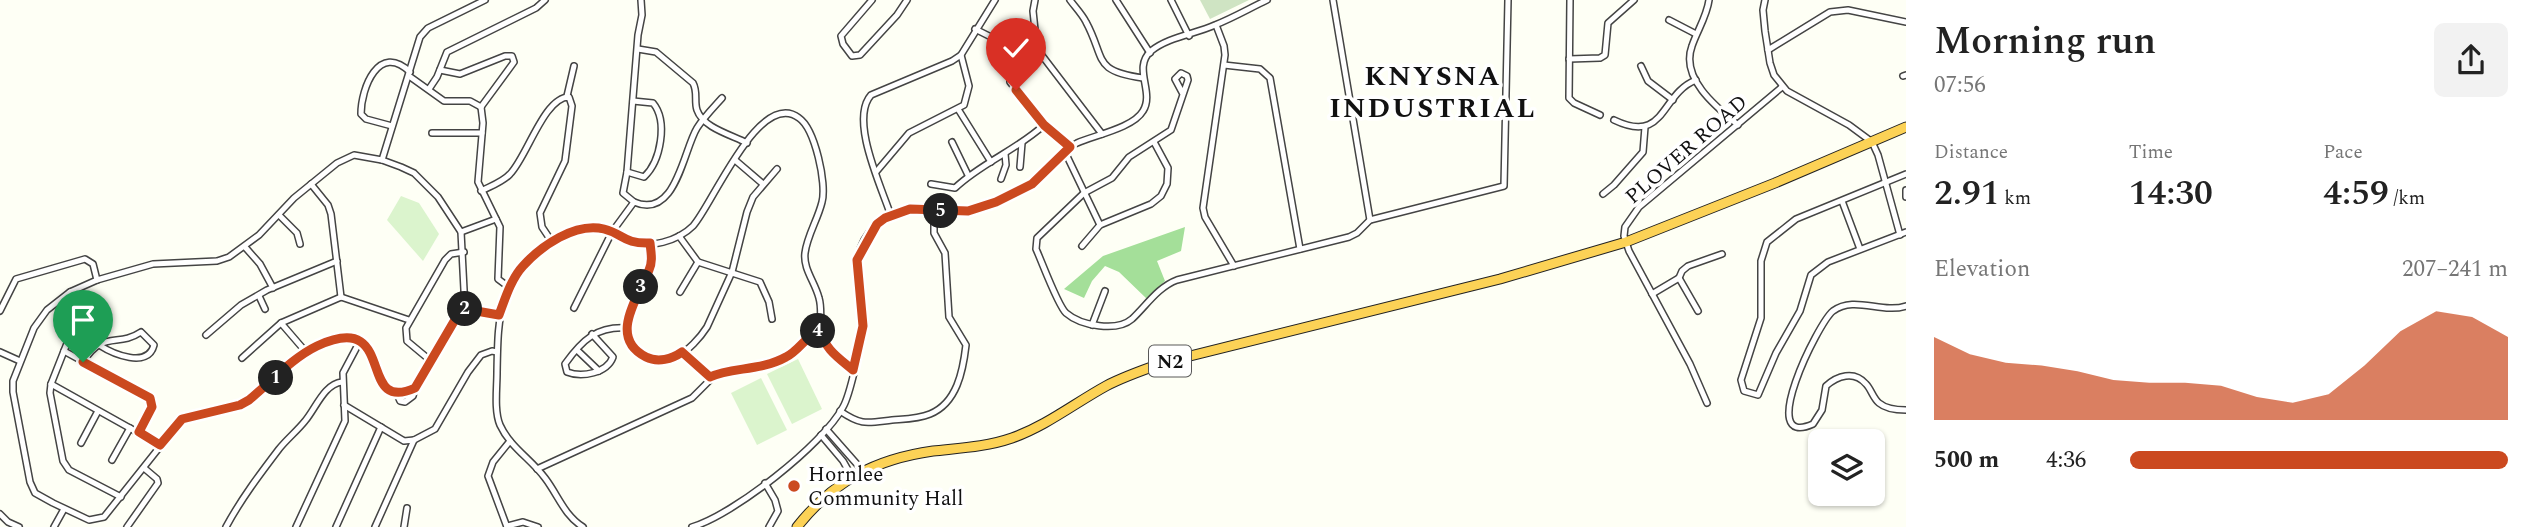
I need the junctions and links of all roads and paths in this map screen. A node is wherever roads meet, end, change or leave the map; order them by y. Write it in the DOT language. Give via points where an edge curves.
graph roads {
  1 [pos="485,0"];
  2 [pos="545,0"];
  3 [pos="641,0"];
  4 [pos="873,0"];
  5 [pos="907,0"];
  6 [pos="995,0"];
  7 [pos="1035,0"];
  8 [pos="1070,0"];
  9 [pos="1116,0"];
  10 [pos="1171,0"];
  11 [pos="1267,0"];
  12 [pos="1333,0"];
  13 [pos="1508,0"];
  14 [pos="1570,0"];
  15 [pos="1634,0"];
  16 [pos="1709,0"];
  17 [pos="1765,0"];
  18 [pos="1670,20"];
  19 [pos="1906,22"];
  20 [pos="1216,25"];
  21 [pos="975,29"];
  22 [pos="1696,34"];
  23 [pos="1188,36"];
  24 [pos="638,49"];
  25 [pos="1037,49"];
  26 [pos="1768,50"];
  27 [pos="1019,51"];
  28 [pos="1150,53"];
  29 [pos="961,55"];
  30 [pos="1569,59"];
  31 [pos="1224,65"];
  32 [pos="574,66"];
  33 [pos="1641,66"];
  34 [pos="440,70"];
  35 [pos="409,74"];
  36 [pos="1143,78"];
  37 [pos="1696,80"];
  38 [pos="1782,87"];
  39 [pos="429,89"];
  40 [pos="1183,94"];
  41 [pos="567,96"];
  42 [pos="722,98"];
  43 [pos="1673,100"];
  44 [pos="633,101"];
  45 [pos="481,107"];
  46 [pos="958,110"];
  47 [pos="1601,115"];
  48 [pos="704,120"];
  49 [pos="1614,120"];
  50 [pos="1044,125"];
  51 [pos="1738,125"];
  52 [pos="392,126"];
  53 [pos="1645,127"];
  54 [pos="1906,127"];
  55 [pos="432,133"];
  56 [pos="482,133"];
  57 [pos="1102,134"];
  58 [pos="747,142"];
  59 [pos="952,142"];
  60 [pos="1154,142"];
  61 [pos="1872,142"];
  62 [pos="1022,143"];
  63 [pos="1070,147"];
  64 [pos="1065,152"];
  65 [pos="1005,154"];
  66 [pos="382,160"];
  67 [pos="735,160"];
  68 [pos="991,162"];
  69 [pos="1020,167"];
  70 [pos="777,169"];
  71 [pos="627,172"];
  72 [pos="876,172"];
  73 [pos="1906,173"];
  74 [pos="968,175"];
  75 [pos="1000,179"];
  76 [pos="1885,183"];
  77 [pos="311,184"];
  78 [pos="763,184"];
  79 [pos="931,184"];
  80 [pos="1906,190"];
  81 [pos="481,191"];
  82 [pos="1084,193"];
  83 [pos="1603,194"];
  84 [pos="1906,197"];
  85 [pos="1842,201"];
  86 [pos="634,202"];
  87 [pos="934,210"];
  88 [pos="279,215"];
  89 [pos="891,216"];
  90 [pos="496,219"];
  91 [pos="1370,220"];
  92 [pos="1100,225"];
  93 [pos="461,232"];
  94 [pos="612,232"];
  95 [pos="1903,234"];
  96 [pos="679,236"];
  97 [pos="552,242"];
  98 [pos="1626,242"];
  99 [pos="300,243"];
  100 [pos="650,243"];
  101 [pos="1082,246"];
  102 [pos="245,247"];
  103 [pos="1300,249"];
  104 [pos="1860,249"];
  105 [pos="464,252"];
  106 [pos="1722,254"];
  107 [pos="337,261"];
  108 [pos="698,262"];
  109 [pos="1234,266"];
  110 [pos="732,272"];
  111 [pos="1679,278"];
  112 [pos="97,280"];
  113 [pos="273,288"];
  114 [pos="510,288"];
  115 [pos="1105,291"];
  116 [pos="69,292"];
  117 [pos="680,292"];
  118 [pos="1653,294"];
  119 [pos="259,296"];
  120 [pos="341,297"];
  121 [pos="1906,306"];
  122 [pos="574,308"];
  123 [pos="265,309"];
  124 [pos="465,309"];
  125 [pos="0,311"];
  126 [pos="1698,311"];
  127 [pos="499,315"];
  128 [pos="772,319"];
  129 [pos="409,320"];
  130 [pos="281,323"];
  131 [pos="1093,325"];
  132 [pos="627,328"];
  133 [pos="821,330"];
  134 [pos="592,334"];
  135 [pos="206,335"];
  136 [pos="360,341"];
  137 [pos="99,345"];
  138 [pos="577,350"];
  139 [pos="64,351"];
  140 [pos="0,352"];
  141 [pos="306,352"];
  142 [pos="497,352"];
  143 [pos="682,352"];
  144 [pos="242,358"];
  145 [pos="20,361"];
  146 [pos="431,361"];
  147 [pos="83,362"];
  148 [pos="853,370"];
  149 [pos="599,371"];
  150 [pos="710,377"];
  151 [pos="342,382"];
  152 [pos="51,384"];
  153 [pos="415,388"];
  154 [pos="396,392"];
  155 [pos="1707,403"];
  156 [pos="344,405"];
  157 [pos="1906,410"];
  158 [pos="99,411"];
  159 [pos="841,411"];
  160 [pos="381,427"];
  161 [pos="130,428"];
  162 [pos="826,429"];
  163 [pos="139,432"];
  164 [pos="821,435"];
  165 [pos="414,440"];
  166 [pos="510,442"];
  167 [pos="81,443"];
  168 [pos="160,445"];
  169 [pos="111,460"];
  170 [pos="144,468"];
  171 [pos="537,469"];
  172 [pos="863,471"];
  173 [pos="852,477"];
  174 [pos="765,483"];
  175 [pos="121,497"];
  176 [pos="407,508"];
  177 [pos="64,509"];
  178 [pos="0,514"];
  179 [pos="92,520"];
  180 [pos="507,526"];
  181 [pos="579,526"];
  182 [pos="19,527"];
  183 [pos="54,527"];
  184 [pos="89,527"];
  185 [pos="127,527"];
  186 [pos="226,527"];
  187 [pos="296,527"];
  188 [pos="335,527"];
  189 [pos="375,527"];
  190 [pos="404,527"];
  191 [pos="538,527"];
  192 [pos="692,527"];
  193 [pos="769,527"];
  194 [pos="797,527"];
  1 -- 35 [label="street" via="423,32"];
  2 -- 34 [label="street" via="452,48"];
  3 -- 24 [label="street"];
  4 -- 5 [label="street" via="841,36 852,56 860,55"];
  6 -- 21 [label="street"];
  7 -- 25 [label="street"];
  8 -- 36 [label="street" via="1106,66 1118,74"];
  9 -- 28 [label="street"];
  10 -- 23 [label="street"];
  11 -- 20 [label="street"];
  12 -- 91 [label="street"];
  13 -- 91 [label="street" via="1504,186"];
  14 -- 30 [label="street"];
  15 -- 30 [label="street" via="1608,23 1605,55"];
  16 -- 22 [label="street"];
  17 -- 26 [label="street"];
  18 -- 22 [label="street"];
  19 -- 26 [label="street" via="1848,10 1830,12"];
  20 -- 23 [label="street"];
  20 -- 31 [label="street" via="1224,46"];
  21 -- 27 [label="street"];
  21 -- 29 [label="street"];
  22 -- 37 [label="street" via="1689,55"];
  23 -- 28 [label="street"];
  24 -- 44 [label="street"];
  24 -- 48 [label="street" via="656,52 693,83 697,111"];
  25 -- 27 [label="street"];
  25 -- 57 [label="street"];
  26 -- 38 [label="street" via="1772,71"];
  27 -- 50 [label="street" via="1010,82"];
  28 -- 36 [label="street"];
  29 -- 46 [label="street" via="969,92"];
  29 -- 72 [label="street" via="868,99 864,131"];
  30 -- 47 [label="street" via="1570,98"];
  31 -- 103 [label="street" via="1261,69 1270,78"];
  31 -- 109 [label="street" via="1203,208"];
  32 -- 41 [label="street"];
  33 -- 43 [label="street" via="1648,81"];
  34 -- 39 [label="street"];
  34 -- 45 [label="street" via="460,74 512,56 514,62"];
  35 -- 39 [label="street"];
  35 -- 52 [label="street"];
  35 -- 52 [label="street" via="398,63 387,63 377,66 370,78 361,114"];
  36 -- 57 [label="street" via="1142,112"];
  37 -- 43 [label="street"];
  37 -- 51 [label="street" via="1710,101"];
  38 -- 51 [label="street, PLOVER ROAD"];
  38 -- 61 [label="street"];
  39 -- 45 [label="street" via="443,101 470,101"];
  40 -- 60 [label="street" via="1171,130"];
  41 -- 81 [label="street" via="549,110 510,175"];
  41 -- 97 [label="street" via="572,106 565,161 540,213 542,227"];
  42 -- 48 [label="street"];
  43 -- 53 [label="street"];
  44 -- 71 [label="street"];
  44 -- 71 [label="street" via="653,103 659,110 659,152 645,177"];
  45 -- 56 [label="street"];
  46 -- 68 [label="street"];
  46 -- 72 [label="street" via="909,133"];
  48 -- 58 [label="street"];
  48 -- 86 [label="street" via="669,192 652,205"];
  49 -- 53 [label="street"];
  50 -- 62 [label="street"];
  50 -- 63 [label="street"];
  51 -- 98 [label="street, PLOVER ROAD" via="1639,207 1625,227"];
  52 -- 66 [label="street"];
  53 -- 83 [label="street" via="1643,152"];
  54 -- 61 [label="highway, N2"];
  55 -- 56 [label="street"];
  56 -- 81 [label="street"];
  57 -- 63 [label="street"];
  58 -- 67 [label="street"];
  58 -- 133 [label="street" via="763,122 784,114 800,118 810,131 823,197 805,259 819,297"];
  59 -- 74 [label="street"];
  60 -- 82 [label="street" via="1129,157 1109,180"];
  60 -- 92 [label="street" via="1168,168 1161,196"];
  61 -- 76 [label="street"];
  61 -- 98 [label="highway, N2"];
  62 -- 65 [label="street"];
  62 -- 69 [label="street"];
  63 -- 64 [label="street"];
  64 -- 82 [label="street"];
  64 -- 87 [label="street" via="1032,184 996,202 968,211"];
  65 -- 68 [label="street"];
  65 -- 75 [label="street"];
  66 -- 77 [label="street" via="344,158"];
  66 -- 93 [label="street" via="414,173 427,184"];
  67 -- 78 [label="street"];
  67 -- 96 [label="street" via="693,226"];
  68 -- 74 [label="street"];
  70 -- 78 [label="street"];
  71 -- 86 [label="street" via="623,193"];
  72 -- 89 [label="street"];
  73 -- 76 [label="street"];
  74 -- 79 [label="street" via="953,188"];
  76 -- 85 [label="street"];
  76 -- 95 [label="street"];
  77 -- 88 [label="street"];
  77 -- 107 [label="street" via="328,205"];
  78 -- 110 [label="street" via="747,212"];
  80 -- 84 [label="street"];
  81 -- 90 [label="street"];
  82 -- 92 [label="street"];
  82 -- 131 [label="street" via="1035,243 1063,309"];
  85 -- 104 [label="street"];
  85 -- 104 [label="street" via="1789,223 1762,252 1761,318 1741,383 1744,390 1758,395 1800,311 1811,275 1828,262"];
  86 -- 94 [label="street"];
  87 -- 89 [label="street" via="910,209"];
  87 -- 159 [label="street" via="934,233 945,253 949,317 966,345 954,393 923,416 863,424"];
  88 -- 99 [label="street" via="297,233"];
  88 -- 102 [label="street"];
  89 -- 148 [label="street" via="872,229 857,260 863,326"];
  90 -- 93 [label="street"];
  90 -- 114 [label="street" via="501,235 498,279"];
  91 -- 103 [label="street" via="1354,235"];
  92 -- 101 [label="street"];
  93 -- 105 [label="street"];
  94 -- 97 [label="street" via="580,229"];
  94 -- 100 [label="street" via="629,242"];
  94 -- 122 [label="street"];
  95 -- 104 [label="street"];
  96 -- 100 [label="street"];
  96 -- 108 [label="street"];
  97 -- 114 [label="street" via="522,266"];
  98 -- 118 [label="street"];
  98 -- 172 [label="highway, N2" via="1500,279 1166,362 1107,386 1013,438 891,459"];
  100 -- 132 [label="street" via="652,261"];
  102 -- 112 [label="street" via="217,261 153,264"];
  102 -- 113 [label="street"];
  103 -- 109 [label="street"];
  105 -- 124 [label="street"];
  105 -- 129 [label="street" via="445,260"];
  106 -- 111 [label="street" via="1688,266"];
  107 -- 113 [label="street"];
  107 -- 120 [label="street"];
  108 -- 110 [label="street"];
  108 -- 117 [label="street"];
  109 -- 131 [label="street" via="1177,280 1124,324"];
  110 -- 128 [label="street" via="760,282"];
  110 -- 143 [label="street" via="707,327"];
  111 -- 118 [label="street"];
  111 -- 126 [label="street"];
  112 -- 116 [label="street"];
  112 -- 125 [label="street" via="93,264 85,259 23,276 11,285"];
  113 -- 119 [label="street"];
  114 -- 127 [label="street"];
  115 -- 131 [label="street"];
  116 -- 139 [label="street" via="80,307"];
  116 -- 145 [label="street" via="40,318"];
  118 -- 155 [label="street"];
  119 -- 123 [label="street"];
  119 -- 135 [label="street"];
  120 -- 129 [label="street"];
  120 -- 130 [label="street"];
  121 -- 157 [label="street" via="1892,309 1854,304 1832,312 1811,345 1787,413 1798,426 1813,424 1822,410 1826,386 1848,375 1863,380 1884,406"];
  124 -- 127 [label="street"];
  124 -- 146 [label="street"];
  127 -- 142 [label="street"];
  129 -- 146 [label="street" via="407,341"];
  130 -- 141 [label="street"];
  130 -- 144 [label="street"];
  132 -- 134 [label="street"];
  132 -- 143 [label="street" via="636,349 648,359 674,358"];
  133 -- 148 [label="street" via="827,345"];
  133 -- 150 [label="street" via="787,357"];
  134 -- 138 [label="street"];
  134 -- 149 [label="street" via="613,357 609,366"];
  136 -- 141 [label="street" via="347,337"];
  136 -- 151 [label="street"];
  136 -- 154 [label="street" via="369,348 380,381"];
  137 -- 137 [label="street" via="118,355 142,358 153,349 141,332"];
  137 -- 147 [label="street"];
  138 -- 149 [label="street"];
  138 -- 149 [label="street" via="565,364 567,372"];
  139 -- 147 [label="street"];
  139 -- 152 [label="street"];
  140 -- 145 [label="street"];
  141 -- 168 [label="street" via="240,405 182,419"];
  142 -- 165 [label="street" via="481,355 435,429"];
  142 -- 166 [label="street" via="498,417"];
  143 -- 150 [label="street"];
  145 -- 177 [label="street" via="13,392 30,482 40,497"];
  146 -- 153 [label="street"];
  147 -- 163 [label="street" via="150,398 152,407"];
  148 -- 159 [label="street"];
  150 -- 171 [label="street" via="692,398"];
  151 -- 156 [label="street"];
  151 -- 186 [label="street" via="326,392 279,449"];
  152 -- 158 [label="street"];
  152 -- 175 [label="street" via="65,467"];
  153 -- 154 [label="street"];
  153 -- 154 [label="street" via="405,402"];
  156 -- 160 [label="street"];
  156 -- 187 [label="street" via="345,421"];
  158 -- 161 [label="street"];
  158 -- 167 [label="street"];
  159 -- 162 [label="street"];
  160 -- 165 [label="street" via="404,441"];
  160 -- 188 [label="street"];
  161 -- 163 [label="street"];
  161 -- 169 [label="street"];
  162 -- 164 [label="street"];
  162 -- 172 [label="street"];
  163 -- 168 [label="street"];
  164 -- 173 [label="street"];
  164 -- 174 [label="street"];
  165 -- 189 [label="street"];
  166 -- 171 [label="street"];
  166 -- 180 [label="street" via="488,476"];
  168 -- 170 [label="street"];
  170 -- 175 [label="street"];
  170 -- 185 [label="street" via="158,483"];
  171 -- 181 [label="street"];
  172 -- 173 [label="highway, N2"];
  173 -- 194 [label="highway, N2" via="828,494"];
  174 -- 192 [label="street" via="719,517"];
  174 -- 193 [label="street" via="778,511"];
  175 -- 179 [label="street" via="104,517"];
  176 -- 190 [label="street"];
  177 -- 179 [label="street"];
  177 -- 183 [label="street"];
  178 -- 182 [label="street"];
  179 -- 184 [label="street"];
  180 -- 191 [label="street" via="523,522"];
}
